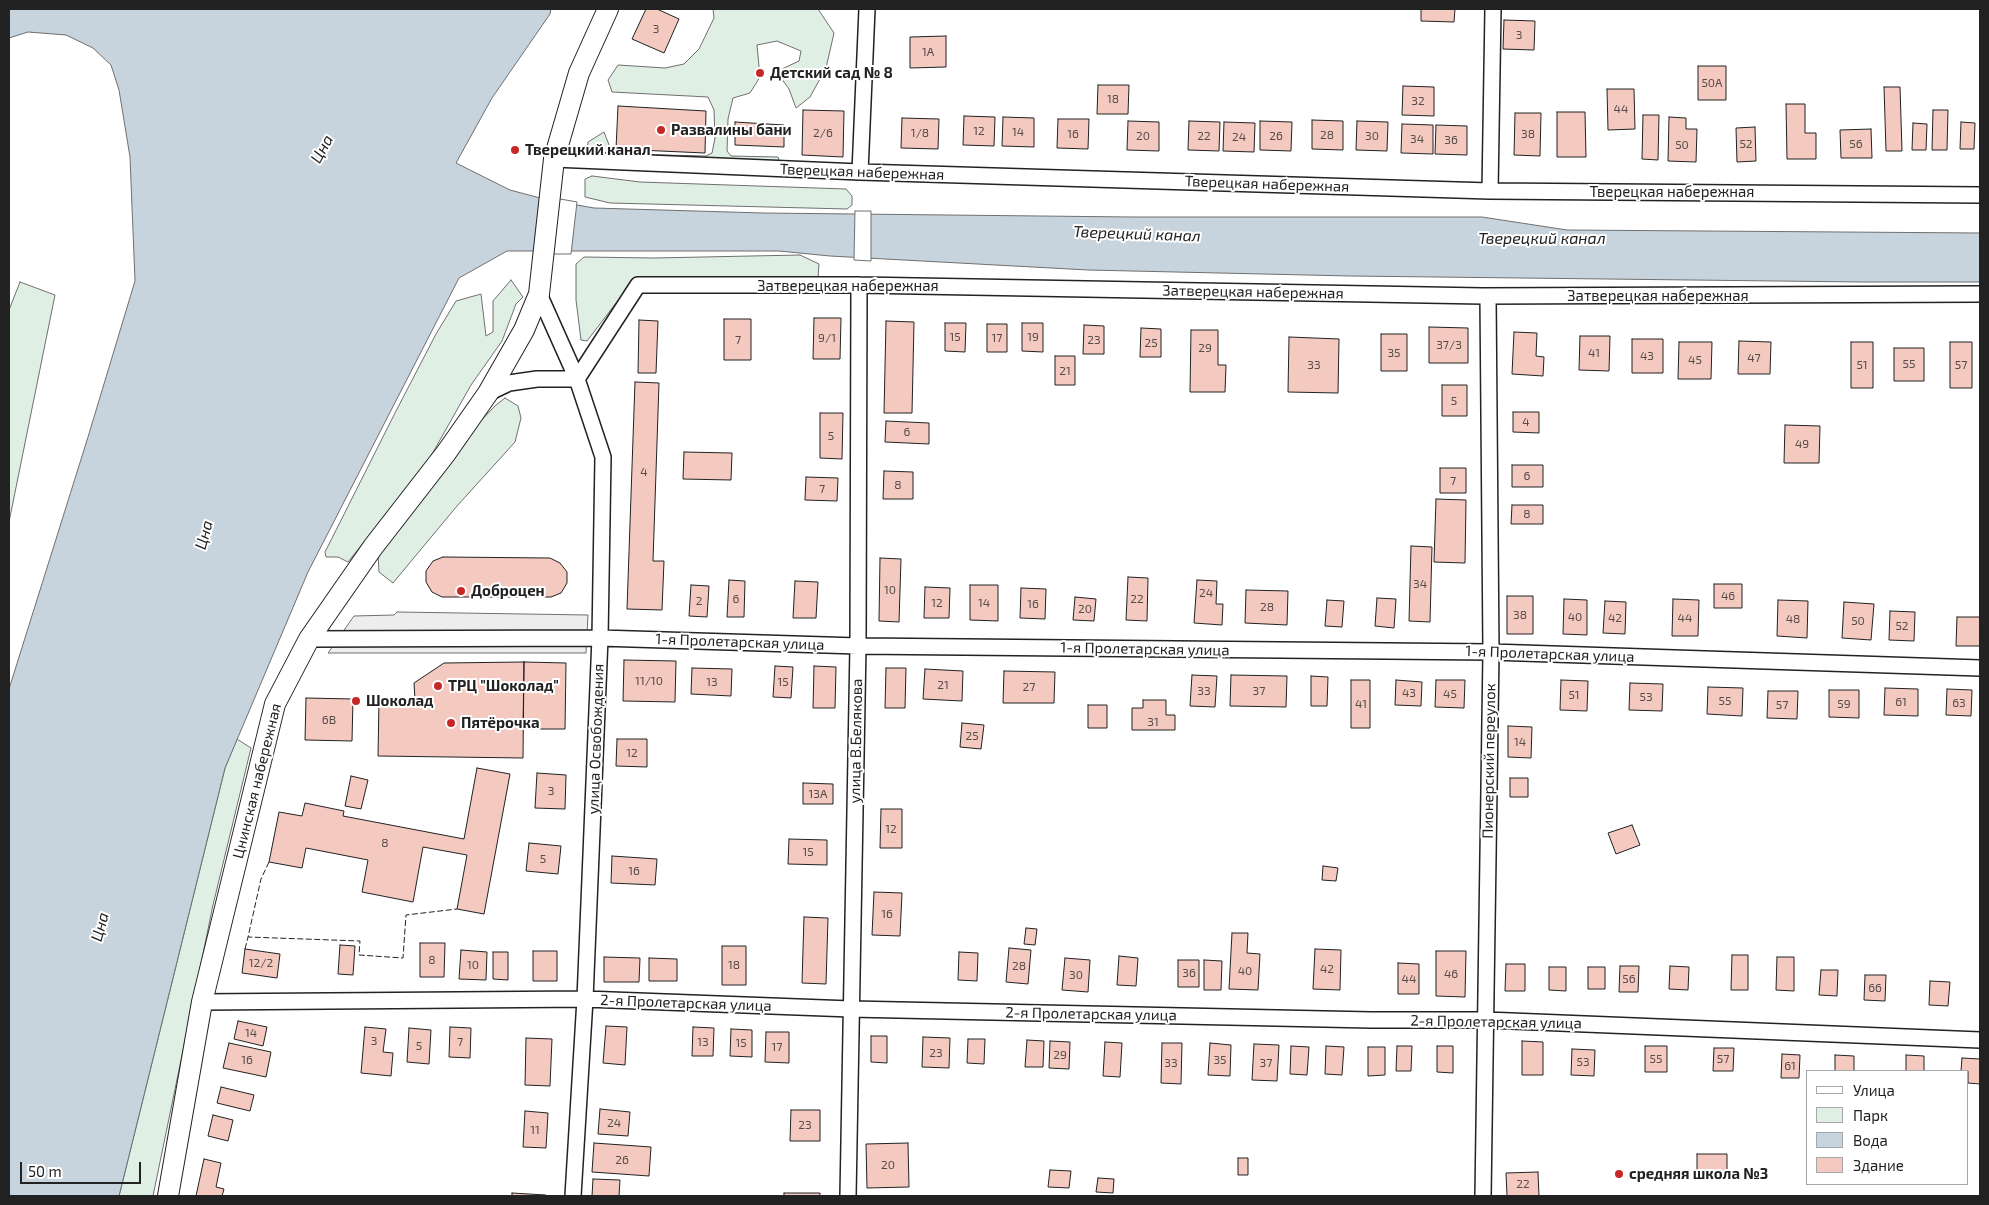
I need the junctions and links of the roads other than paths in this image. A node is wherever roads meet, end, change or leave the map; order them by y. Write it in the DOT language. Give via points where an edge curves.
graph roads {
  1 [pos="608,9"];
  2 [pos="867,9"];
  3 [pos="1493,9"];
  4 [pos="554,159"];
  5 [pos="860,172"];
  6 [pos="1490,191"];
  7 [pos="1980,195"];
  8 [pos="859,285"];
  9 [pos="539,294"];
  10 [pos="1980,294"];
  11 [pos="1488,296"];
  12 [pos="577,379"];
  13 [pos="488,393"];
  14 [pos="600,638"];
  15 [pos="309,639"];
  16 [pos="858,646"];
  17 [pos="1491,652"];
  18 [pos="1980,668"];
  19 [pos="585,999"];
  20 [pos="202,1002"];
  21 [pos="851,1008"];
  22 [pos="1486,1020"];
  23 [pos="1980,1040"];
  24 [pos="168,1196"];
  25 [pos="573,1196"];
  26 [pos="848,1196"];
  27 [pos="1483,1196"];
  1 -- 4 [label="main road, Цнинская набережная" via="580,73"];
  2 -- 5 [label="street"];
  3 -- 6 [label="street"];
  4 -- 5 [label="street, Тверецкая набережная"];
  4 -- 9 [label="main road, Цнинская набережная"];
  5 -- 6 [label="street, Тверецкая набережная"];
  6 -- 7 [label="street, Тверецкая набережная"];
  8 -- 11 [label="street, Затверецкая набережная"];
  8 -- 12 [label="street, Затверецкая набережная" via="638,285"];
  8 -- 16 [label="street, улица В.Белякова"];
  9 -- 12 [label="street, улица Освобождения"];
  9 -- 13 [label="main road, Цнинская набережная" via="524,330"];
  10 -- 11 [label="street, Затверецкая набережная"];
  11 -- 17 [label="street, Пионерский переулок"];
  12 -- 13 [label="street" via="510,382"];
  12 -- 14 [label="street, улица Освобождения" via="603,457"];
  13 -- 15 [label="main road, Цнинская набережная"];
  14 -- 15 [label="street, 1-я Пролетарская улица"];
  14 -- 16 [label="street, 1-я Пролетарская улица"];
  14 -- 19 [label="street, улица Освобождения"];
  15 -- 20 [label="main road, Цнинская набережная" via="275,704"];
  16 -- 17 [label="street, 1-я Пролетарская улица"];
  16 -- 21 [label="street, улица В.Белякова"];
  17 -- 18 [label="street, 1-я Пролетарская улица"];
  17 -- 22 [label="street, Пионерский переулок"];
  19 -- 20 [label="street, 2-я Пролетарская улица"];
  19 -- 21 [label="street, 2-я Пролетарская улица"];
  19 -- 25 [label="street, улица Освобождения"];
  20 -- 24 [label="main road, Цнинская набережная"];
  21 -- 22 [label="street, 2-я Пролетарская улица"];
  21 -- 26 [label="street, улица В.Белякова"];
  22 -- 23 [label="street, 2-я Пролетарская улица"];
  22 -- 27 [label="street, Пионерский переулок"];
}
